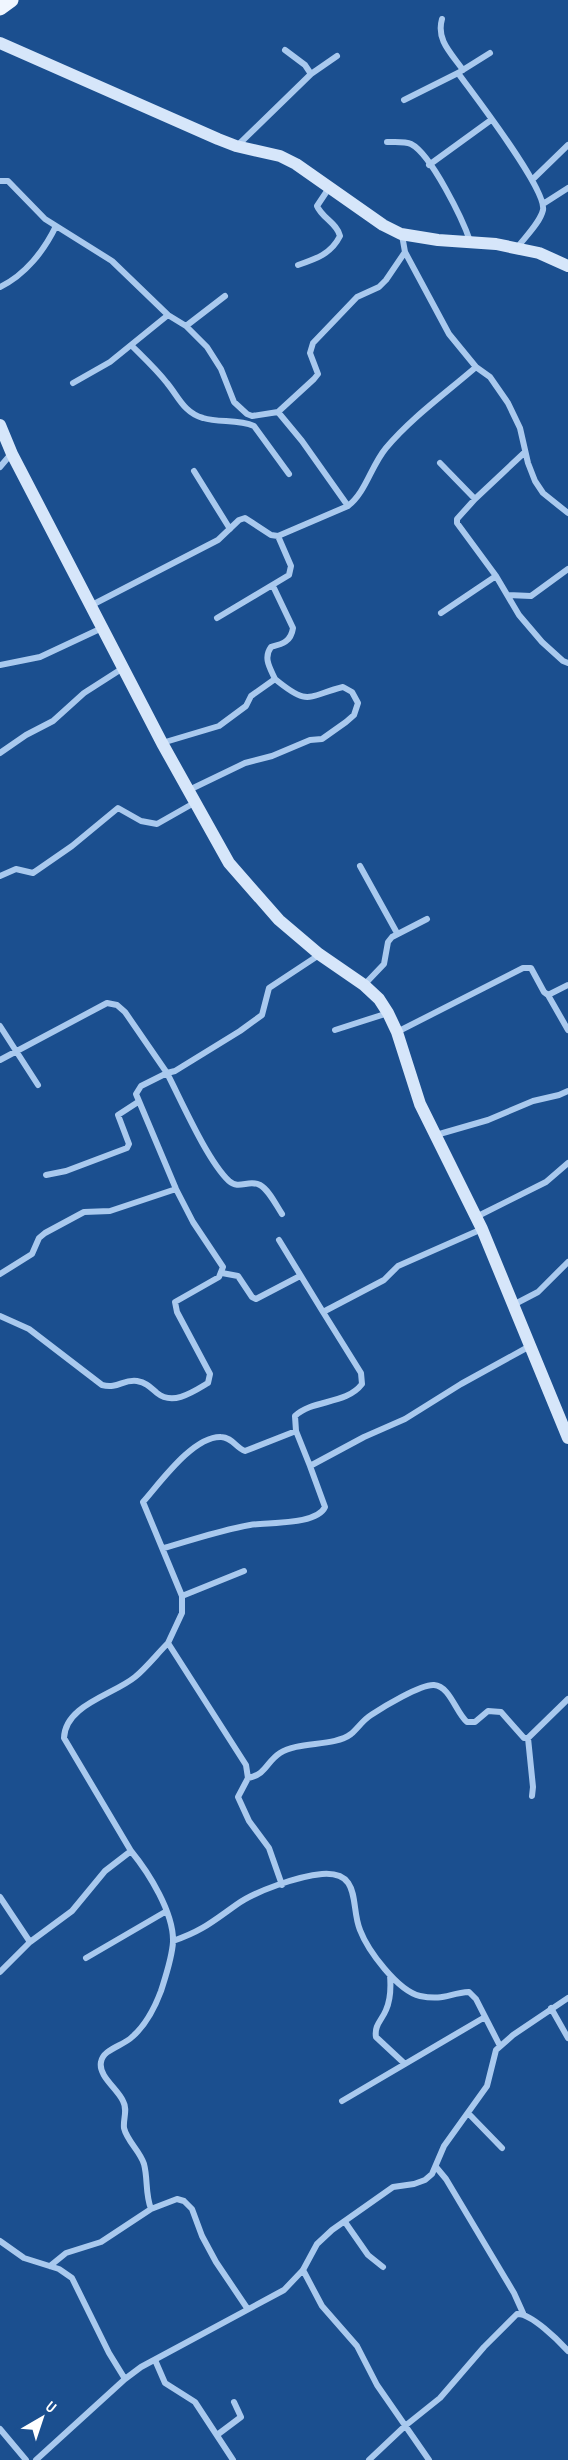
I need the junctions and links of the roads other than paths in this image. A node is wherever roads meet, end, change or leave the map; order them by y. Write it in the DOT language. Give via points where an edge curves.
graph roads {
  1 [pos="11,0"];
  2 [pos="0,8"];
  3 [pos="442,19"];
  4 [pos="0,43"];
  5 [pos="285,50"];
  6 [pos="490,53"];
  7 [pos="337,56"];
  8 [pos="460,71"];
  9 [pos="311,74"];
  10 [pos="404,100"];
  11 [pos="491,120"];
  12 [pos="387,142"];
  13 [pos="568,145"];
  14 [pos="236,146"];
  15 [pos="429,165"];
  16 [pos="533,179"];
  17 [pos="0,181"];
  18 [pos="330,188"];
  19 [pos="568,188"];
  20 [pos="543,204"];
  21 [pos="57,226"];
  22 [pos="402,234"];
  23 [pos="470,242"];
  24 [pos="517,248"];
  25 [pos="405,252"];
  26 [pos="297,265"];
  27 [pos="568,266"];
  28 [pos="0,286"];
  29 [pos="225,296"];
  30 [pos="168,315"];
  31 [pos="186,326"];
  32 [pos="131,345"];
  33 [pos="476,367"];
  34 [pos="73,383"];
  35 [pos="278,412"];
  36 [pos="0,425"];
  37 [pos="525,452"];
  38 [pos="12,453"];
  39 [pos="440,463"];
  40 [pos="0,467"];
  41 [pos="194,471"];
  42 [pos="289,474"];
  43 [pos="475,499"];
  44 [pos="348,506"];
  45 [pos="568,513"];
  46 [pos="230,529"];
  47 [pos="278,536"];
  48 [pos="568,569"];
  49 [pos="496,576"];
  50 [pos="273,586"];
  51 [pos="508,595"];
  52 [pos="90,606"];
  53 [pos="441,613"];
  54 [pos="217,618"];
  55 [pos="102,628"];
  56 [pos="568,663"];
  57 [pos="0,665"];
  58 [pos="123,668"];
  59 [pos="275,679"];
  60 [pos="162,743"];
  61 [pos="0,753"];
  62 [pos="189,790"];
  63 [pos="194,803"];
  64 [pos="360,866"];
  65 [pos="0,876"];
  66 [pos="427,919"];
  67 [pos="397,933"];
  68 [pos="320,954"];
  69 [pos="364,985"];
  70 [pos="568,985"];
  71 [pos="548,995"];
  72 [pos="388,1013"];
  73 [pos="0,1026"];
  74 [pos="335,1030"];
  75 [pos="568,1030"];
  76 [pos="397,1032"];
  77 [pos="16,1051"];
  78 [pos="0,1060"];
  79 [pos="167,1073"];
  80 [pos="38,1084"];
  81 [pos="568,1091"];
  82 [pos="138,1102"];
  83 [pos="436,1135"];
  84 [pos="568,1163"];
  85 [pos="46,1175"];
  86 [pos="176,1189"];
  87 [pos="282,1214"];
  88 [pos="479,1223"];
  89 [pos="279,1240"];
  90 [pos="568,1262"];
  91 [pos="222,1273"];
  92 [pos="0,1274"];
  93 [pos="300,1276"];
  94 [pos="513,1305"];
  95 [pos="323,1312"];
  96 [pos="0,1316"];
  97 [pos="530,1346"];
  98 [pos="296,1431"];
  99 [pos="568,1438"];
  100 [pos="310,1466"];
  101 [pos="164,1548"];
  102 [pos="244,1571"];
  103 [pos="182,1596"];
  104 [pos="168,1643"];
  105 [pos="568,1700"];
  106 [pos="528,1737"];
  107 [pos="248,1779"];
  108 [pos="532,1796"];
  109 [pos="131,1851"];
  110 [pos="282,1885"];
  111 [pos="0,1897"];
  112 [pos="165,1912"];
  113 [pos="173,1941"];
  114 [pos="30,1942"];
  115 [pos="86,1958"];
  116 [pos="0,1972"];
  117 [pos="390,1975"];
  118 [pos="568,1998"];
  119 [pos="551,2008"];
  120 [pos="485,2017"];
  121 [pos="568,2038"];
  122 [pos="500,2046"];
  123 [pos="405,2064"];
  124 [pos="342,2101"];
  125 [pos="468,2113"];
  126 [pos="502,2148"];
  127 [pos="436,2167"];
  128 [pos="151,2209"];
  129 [pos="345,2222"];
  130 [pos="0,2241"];
  131 [pos="50,2266"];
  132 [pos="384,2267"];
  133 [pos="303,2270"];
  134 [pos="247,2308"];
  135 [pos="523,2313"];
  136 [pos="568,2351"];
  137 [pos="155,2360"];
  138 [pos="125,2379"];
  139 [pos="234,2402"];
  140 [pos="405,2426"];
  141 [pos="0,2429"];
  142 [pos="216,2435"];
  143 [pos="26,2460"];
  144 [pos="36,2460"];
  145 [pos="233,2460"];
  146 [pos="369,2460"];
  147 [pos="429,2460"];
  1 -- 2 [label="main road"];
  3 -- 8 [label="street" via="442,41"];
  4 -- 14 [label="street"];
  5 -- 9 [label="street"];
  6 -- 8 [label="street"];
  7 -- 9 [label="street"];
  8 -- 10 [label="street"];
  8 -- 11 [label="street"];
  9 -- 14 [label="street"];
  11 -- 15 [label="street"];
  11 -- 16 [label="street"];
  12 -- 15 [label="street" via="410,143"];
  13 -- 16 [label="street"];
  14 -- 18 [label="street" via="280,156"];
  15 -- 23 [label="street" via="460,213"];
  16 -- 20 [label="street"];
  17 -- 21 [label="street" via="8,182"];
  18 -- 22 [label="street"];
  18 -- 26 [label="street" via="318,206 319,211 339,230 340,236 327,253"];
  19 -- 20 [label="street"];
  20 -- 24 [label="street" via="543,211"];
  21 -- 28 [label="street" via="39,255"];
  21 -- 30 [label="street" via="112,261"];
  22 -- 23 [label="street"];
  22 -- 25 [label="street"];
  23 -- 24 [label="street"];
  24 -- 27 [label="street"];
  25 -- 33 [label="street" via="449,334"];
  25 -- 35 [label="street" via="379,287 357,297 313,343 310,353 317,376"];
  29 -- 31 [label="street"];
  30 -- 31 [label="street"];
  30 -- 32 [label="street"];
  31 -- 35 [label="street" via="207,347 241,410 252,416"];
  32 -- 34 [label="street" via="102,368"];
  32 -- 42 [label="street" via="193,414 254,426"];
  33 -- 37 [label="street" via="490,377 508,403"];
  33 -- 44 [label="street" via="393,440"];
  35 -- 44 [label="street"];
  36 -- 38 [label="street"];
  37 -- 43 [label="street"];
  37 -- 45 [label="street" via="539,487"];
  38 -- 40 [label="street"];
  38 -- 52 [label="street"];
  39 -- 43 [label="street"];
  41 -- 46 [label="street"];
  43 -- 49 [label="street" via="457,523"];
  44 -- 47 [label="street"];
  46 -- 47 [label="street" via="245,518"];
  46 -- 52 [label="street" via="218,540"];
  47 -- 50 [label="street" via="291,571"];
  48 -- 51 [label="street" via="531,596"];
  49 -- 51 [label="street"];
  49 -- 53 [label="street"];
  50 -- 54 [label="street"];
  50 -- 59 [label="street" via="293,628 285,643 267,652"];
  51 -- 56 [label="street" via="542,642"];
  52 -- 55 [label="street"];
  55 -- 57 [label="street" via="40,657"];
  55 -- 58 [label="street"];
  58 -- 60 [label="street"];
  58 -- 61 [label="street" via="84,693 53,721"];
  59 -- 60 [label="street" via="219,726"];
  59 -- 62 [label="street" via="308,698 343,687 352,692 358,703 357,711 322,739 245,763"];
  60 -- 62 [label="street"];
  62 -- 63 [label="street"];
  63 -- 65 [label="street" via="157,824 141,822 118,808 33,873 16,869"];
  63 -- 68 [label="street" via="229,863 249,888 279,920"];
  64 -- 67 [label="street"];
  66 -- 67 [label="street"];
  67 -- 69 [label="street" via="388,942 384,963"];
  68 -- 69 [label="street"];
  68 -- 79 [label="street" via="269,988 262,1015 181,1068"];
  69 -- 72 [label="street"];
  70 -- 71 [label="street"];
  71 -- 75 [label="street"];
  71 -- 76 [label="street" via="531,968 523,968"];
  72 -- 74 [label="street"];
  72 -- 76 [label="street"];
  73 -- 77 [label="street"];
  76 -- 83 [label="street" via="420,1104"];
  77 -- 78 [label="street"];
  77 -- 79 [label="street" via="107,1003 117,1005 133,1021"];
  77 -- 80 [label="street"];
  79 -- 82 [label="street" via="137,1089"];
  79 -- 87 [label="street" via="219,1169 231,1183 264,1188"];
  81 -- 83 [label="street"];
  82 -- 85 [label="street" via="118,1115 127,1148"];
  82 -- 86 [label="street"];
  83 -- 88 [label="street"];
  84 -- 88 [label="street" via="546,1182"];
  86 -- 91 [label="street" via="223,1267"];
  86 -- 92 [label="street" via="110,1211 84,1212 45,1233 32,1254"];
  88 -- 94 [label="street"];
  88 -- 95 [label="street"];
  89 -- 93 [label="street"];
  90 -- 94 [label="street" via="538,1292"];
  91 -- 93 [label="street" via="238,1276 256,1299"];
  91 -- 96 [label="street" via="175,1302 211,1379 177,1398 159,1395 148,1384 135,1381 112,1388 102,1385 29,1329"];
  93 -- 95 [label="street"];
  94 -- 97 [label="street"];
  95 -- 98 [label="street" via="361,1373 362,1384 333,1401 299,1412 295,1416"];
  97 -- 99 [label="street"];
  97 -- 100 [label="street" via="405,1419"];
  98 -- 100 [label="street"];
  98 -- 101 [label="street" via="245,1451 221,1437 188,1453 143,1502"];
  100 -- 101 [label="street" via="325,1507 318,1515 251,1525"];
  101 -- 103 [label="street"];
  102 -- 103 [label="street"];
  103 -- 104 [label="street" via="182,1613"];
  104 -- 107 [label="street" via="236,1747"];
  104 -- 109 [label="street" via="137,1676 84,1707 64,1727 64,1738"];
  105 -- 106 [label="street"];
  106 -- 107 [label="street" via="521,1735 501,1712 488,1711 475,1722 467,1722 447,1693 433,1685 371,1715 350,1735 281,1753 263,1772"];
  106 -- 108 [label="street"];
  107 -- 110 [label="street" via="238,1797 268,1848"];
  109 -- 112 [label="street" via="150,1875"];
  109 -- 114 [label="street" via="105,1871 72,1911"];
  110 -- 113 [label="street" via="244,1900 209,1926"];
  110 -- 117 [label="street" via="323,1874 348,1882 360,1930"];
  111 -- 114 [label="street"];
  112 -- 113 [label="street"];
  112 -- 115 [label="street"];
  113 -- 128 [label="street" via="167,1971 148,2018 132,2038 111,2050 100,2063 101,2071 125,2103 124,2127 143,2160"];
  114 -- 116 [label="street"];
  117 -- 120 [label="street" via="419,1996 439,1998 469,1992"];
  117 -- 123 [label="street" via="389,2001 375,2028 376,2037"];
  118 -- 119 [label="street"];
  119 -- 121 [label="street"];
  119 -- 122 [label="street"];
  120 -- 122 [label="street"];
  120 -- 123 [label="street"];
  122 -- 125 [label="street" via="487,2086"];
  123 -- 124 [label="street"];
  125 -- 126 [label="street"];
  125 -- 127 [label="street" via="444,2146"];
  127 -- 129 [label="street" via="425,2180 393,2187"];
  127 -- 135 [label="street"];
  128 -- 131 [label="street" via="100,2242 66,2253"];
  128 -- 134 [label="street" via="177,2199 192,2209 216,2262"];
  129 -- 132 [label="street" via="368,2255"];
  129 -- 133 [label="street" via="324,2237"];
  130 -- 131 [label="street" via="24,2258"];
  131 -- 138 [label="street" via="72,2278"];
  133 -- 134 [label="street" via="284,2290"];
  133 -- 140 [label="street" via="322,2307 357,2346"];
  134 -- 137 [label="street"];
  135 -- 136 [label="street"];
  135 -- 140 [label="street" via="512,2317 440,2398"];
  137 -- 138 [label="street"];
  137 -- 142 [label="street" via="165,2383 195,2402"];
  138 -- 144 [label="street"];
  139 -- 142 [label="street" via="242,2417"];
  140 -- 146 [label="street"];
  140 -- 147 [label="street"];
  141 -- 143 [label="street"];
  142 -- 145 [label="street"];
}
